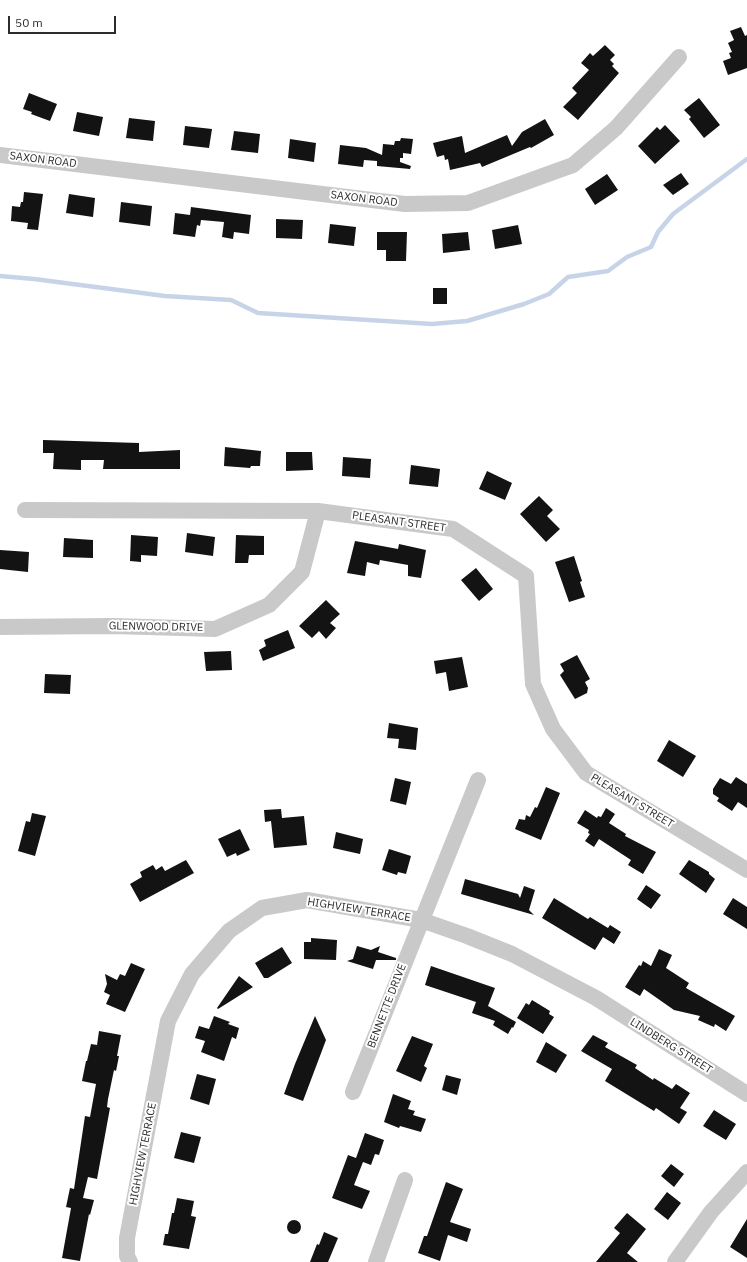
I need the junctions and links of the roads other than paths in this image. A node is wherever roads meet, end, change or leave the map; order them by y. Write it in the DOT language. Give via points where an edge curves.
graph roads {
  1 [pos="679,57"];
  2 [pos="0,155"];
  3 [pos="25,510"];
  4 [pos="318,510"];
  5 [pos="0,627"];
  6 [pos="478,780"];
  7 [pos="747,870"];
  8 [pos="421,920"];
  9 [pos="596,998"];
  10 [pos="353,1092"];
  11 [pos="747,1094"];
  12 [pos="747,1172"];
  13 [pos="405,1180"];
  14 [pos="130,1262"];
  15 [pos="376,1262"];
  16 [pos="675,1262"];
  1 -- 2 [label="street, SAXON ROAD" via="616,128 573,165 468,203 405,204"];
  3 -- 4 [label="street, PLEASANT STREET"];
  4 -- 5 [label="street, GLENWOOD DRIVE" via="302,572 269,605 215,629 113,626"];
  4 -- 7 [label="street, PLEASANT STREET" via="453,529 526,576 533,684 553,729 586,773"];
  6 -- 8 [label="street, BENNETTE DRIVE"];
  8 -- 9 [label="street, HIGHVIEW TERRACE" via="512,954"];
  8 -- 10 [label="street, BENNETTE DRIVE"];
  8 -- 14 [label="street, HIGHVIEW TERRACE" via="307,900 262,908 228,931 192,974 168,1021 127,1238 127,1256"];
  9 -- 11 [label="street, LINDBERG STREET"];
  12 -- 16 [label="street" via="711,1212"];
  13 -- 15 [label="street"];
}
